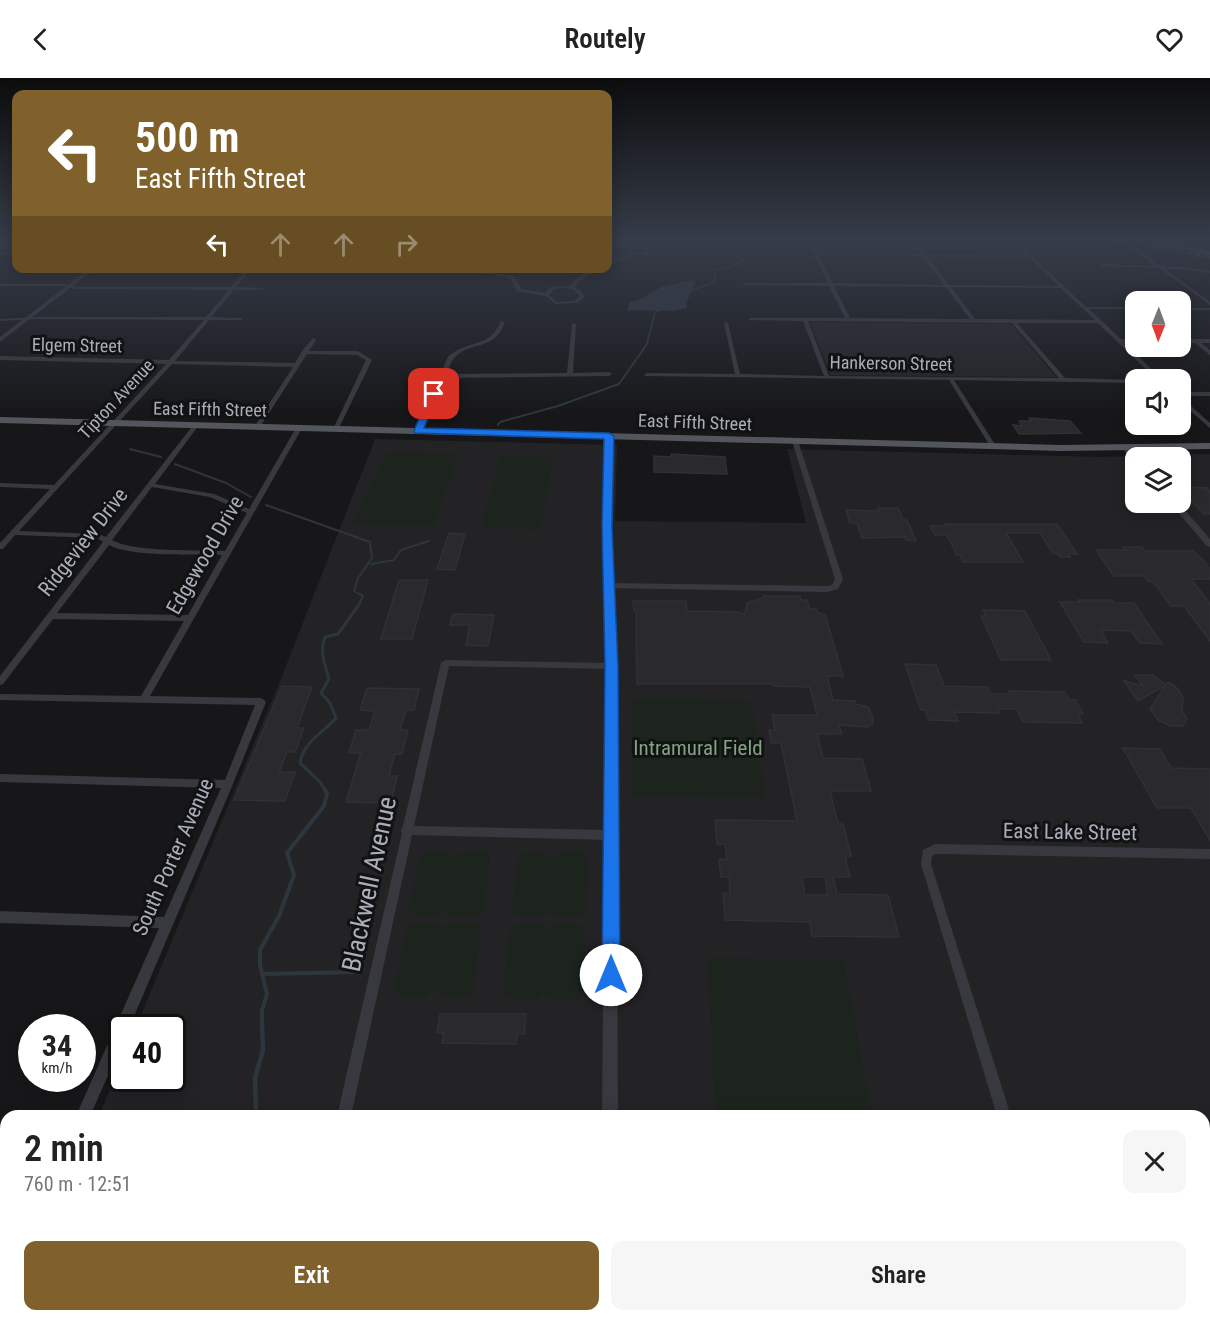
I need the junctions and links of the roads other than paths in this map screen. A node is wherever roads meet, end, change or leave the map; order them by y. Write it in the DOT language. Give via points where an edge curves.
graph roads {
  1 [pos="54,299"];
  2 [pos="225,299"];
  3 [pos="552,299"];
  4 [pos="580,299"];
  5 [pos="838,299"];
  6 [pos="957,299"];
  7 [pos="1076,299"];
  8 [pos="1210,307"];
  9 [pos="1085,308"];
  10 [pos="1125,308"];
  11 [pos="1191,308"];
  12 [pos="209,319"];
  13 [pos="240,319"];
  14 [pos="750,319"];
  15 [pos="0,320"];
  16 [pos="26,320"];
  17 [pos="805,320"];
  18 [pos="848,320"];
  19 [pos="974,321"];
  20 [pos="503,322"];
  21 [pos="1014,322"];
  22 [pos="1100,322"];
  23 [pos="726,323"];
  24 [pos="574,324"];
  25 [pos="313,339"];
  26 [pos="0,340"];
  27 [pos="1120,341"];
  28 [pos="1125,341"];
  29 [pos="1191,341"];
  30 [pos="1196,341"];
  31 [pos="1210,341"];
  32 [pos="304,352"];
  33 [pos="1210,353"];
  34 [pos="0,358"];
  35 [pos="170,363"];
  36 [pos="297,365"];
  37 [pos="1149,369"];
  38 [pos="609,374"];
  39 [pos="570,375"];
  40 [pos="647,375"];
  41 [pos="441,376"];
  42 [pos="738,376"];
  43 [pos="827,377"];
  44 [pos="950,378"];
  45 [pos="1063,380"];
  46 [pos="1125,381"];
  47 [pos="1210,394"];
  48 [pos="1191,395"];
  49 [pos="1191,407"];
  50 [pos="0,420"];
  51 [pos="114,423"];
  52 [pos="196,425"];
  53 [pos="1210,426"];
  54 [pos="257,427"];
  55 [pos="300,428"];
  56 [pos="336,429"];
  57 [pos="419,431"];
  58 [pos="609,436"];
  59 [pos="795,441"];
  60 [pos="993,446"];
  61 [pos="1210,446"];
  62 [pos="1182,447"];
  63 [pos="1125,449"];
  64 [pos="150,484"];
  65 [pos="0,485"];
  66 [pos="54,487"];
  67 [pos="250,512"];
  68 [pos="1183,513"];
  69 [pos="13,533"];
  70 [pos="105,542"];
  71 [pos="1210,544"];
  72 [pos="0,547"];
  73 [pos="227,553"];
  74 [pos="609,586"];
  75 [pos="50,615"];
  76 [pos="190,618"];
  77 [pos="611,666"];
  78 [pos="0,682"];
  79 [pos="0,697"];
  80 [pos="143,700"];
  81 [pos="0,778"];
  82 [pos="228,784"];
  83 [pos="406,830"];
  84 [pos="611,835"];
  85 [pos="1210,854"];
  86 [pos="0,917"];
  87 [pos="167,923"];
  88 [pos="128,1014"];
  89 [pos="108,1060"];
  90 [pos="86,1110"];
  91 [pos="345,1110"];
  92 [pos="610,1110"];
  93 [pos="1002,1110"];
  1 -- 16 [label="street"];
  2 -- 12 [label="street, Tipton Avenue"];
  3 -- 4 [label="street" via="556,303"];
  5 -- 18 [label="street"];
  6 -- 19 [label="street"];
  7 -- 9 [label="street"];
  8 -- 11 [label="street"];
  9 -- 10 [label="street"];
  9 -- 22 [label="street"];
  12 -- 13 [label="street"];
  12 -- 16 [label="street"];
  12 -- 35 [label="street, Tipton Avenue"];
  14 -- 17 [label="street"];
  15 -- 16 [label="street"];
  16 -- 26 [label="street"];
  17 -- 18 [label="street"];
  17 -- 43 [label="street"];
  18 -- 19 [label="street"];
  19 -- 21 [label="street"];
  20 -- 41 [label="street" via="492,340 451,357"];
  21 -- 22 [label="street"];
  21 -- 45 [label="street"];
  22 -- 27 [label="street"];
  23 -- 42 [label="street"];
  24 -- 39 [label="street"];
  25 -- 32 [label="street"];
  27 -- 28 [label="street"];
  27 -- 37 [label="street"];
  29 -- 30 [label="street"];
  30 -- 31 [label="street"];
  30 -- 33 [label="street"];
  32 -- 36 [label="street"];
  32 -- 56 [label="street" via="352,352 369,360"];
  34 -- 35 [label="street, Elgem Street"];
  35 -- 36 [label="street, Elgem Street"];
  35 -- 51 [label="street, Tipton Avenue"];
  36 -- 54 [label="street"];
  38 -- 39 [label="street"];
  39 -- 41 [label="street"];
  40 -- 42 [label="street, Hankerson Street"];
  41 -- 57 [label="street"];
  42 -- 43 [label="street, Hankerson Street"];
  43 -- 44 [label="street, Hankerson Street"];
  44 -- 45 [label="street, Hankerson Street"];
  44 -- 60 [label="street"];
  45 -- 46 [label="street, Hankerson Street"];
  47 -- 48 [label="street"];
  49 -- 53 [label="street"];
  50 -- 51 [label="main road, East Fifth Street"];
  51 -- 52 [label="main road, East Fifth Street"];
  51 -- 66 [label="street, Tipton Avenue"];
  52 -- 54 [label="main road, East Fifth Street"];
  52 -- 64 [label="street, Ridgeview Drive"];
  54 -- 55 [label="main road, East Fifth Street"];
  55 -- 56 [label="main road, East Fifth Street"];
  55 -- 67 [label="street, Edgewood Drive"];
  56 -- 57 [label="main road, East Fifth Street"];
  57 -- 58 [label="main road, East Fifth Street"];
  58 -- 59 [label="main road, East Fifth Street"];
  58 -- 74 [label="street"];
  59 -- 60 [label="main road, East Fifth Street"];
  59 -- 74 [label="street" via="837,584 827,589"];
  60 -- 63 [label="main road, East Fifth Street"];
  61 -- 62 [label="main road, East Fifth Street"];
  64 -- 67 [label="street" via="212,495"];
  64 -- 70 [label="street, Ridgeview Drive"];
  65 -- 66 [label="street"];
  66 -- 69 [label="street, Tipton Avenue"];
  67 -- 73 [label="street, Edgewood Drive"];
  68 -- 71 [label="street"];
  69 -- 70 [label="street" via="99,536"];
  69 -- 72 [label="street, Tipton Avenue"];
  70 -- 73 [label="street" via="140,550"];
  70 -- 75 [label="street, Ridgeview Drive"];
  73 -- 76 [label="street, Edgewood Drive"];
  74 -- 77 [label="street"];
  75 -- 76 [label="street"];
  75 -- 78 [label="street, Ridgeview Drive"];
  76 -- 80 [label="street, Edgewood Drive"];
  77 -- 83 [label="street, Blackwell Avenue" via="445,663"];
  77 -- 84 [label="street"];
  79 -- 80 [label="street"];
  80 -- 82 [label="street, South Porter Avenue" via="261,702"];
  81 -- 82 [label="street"];
  82 -- 87 [label="street, South Porter Avenue"];
  83 -- 84 [label="street"];
  83 -- 91 [label="street, Blackwell Avenue"];
  84 -- 92 [label="street"];
  85 -- 93 [label="street, East Lake Street" via="930,851 926,864"];
  86 -- 87 [label="street"];
  87 -- 88 [label="street, South Porter Avenue"];
  89 -- 90 [label="street, South Porter Avenue"];
}
